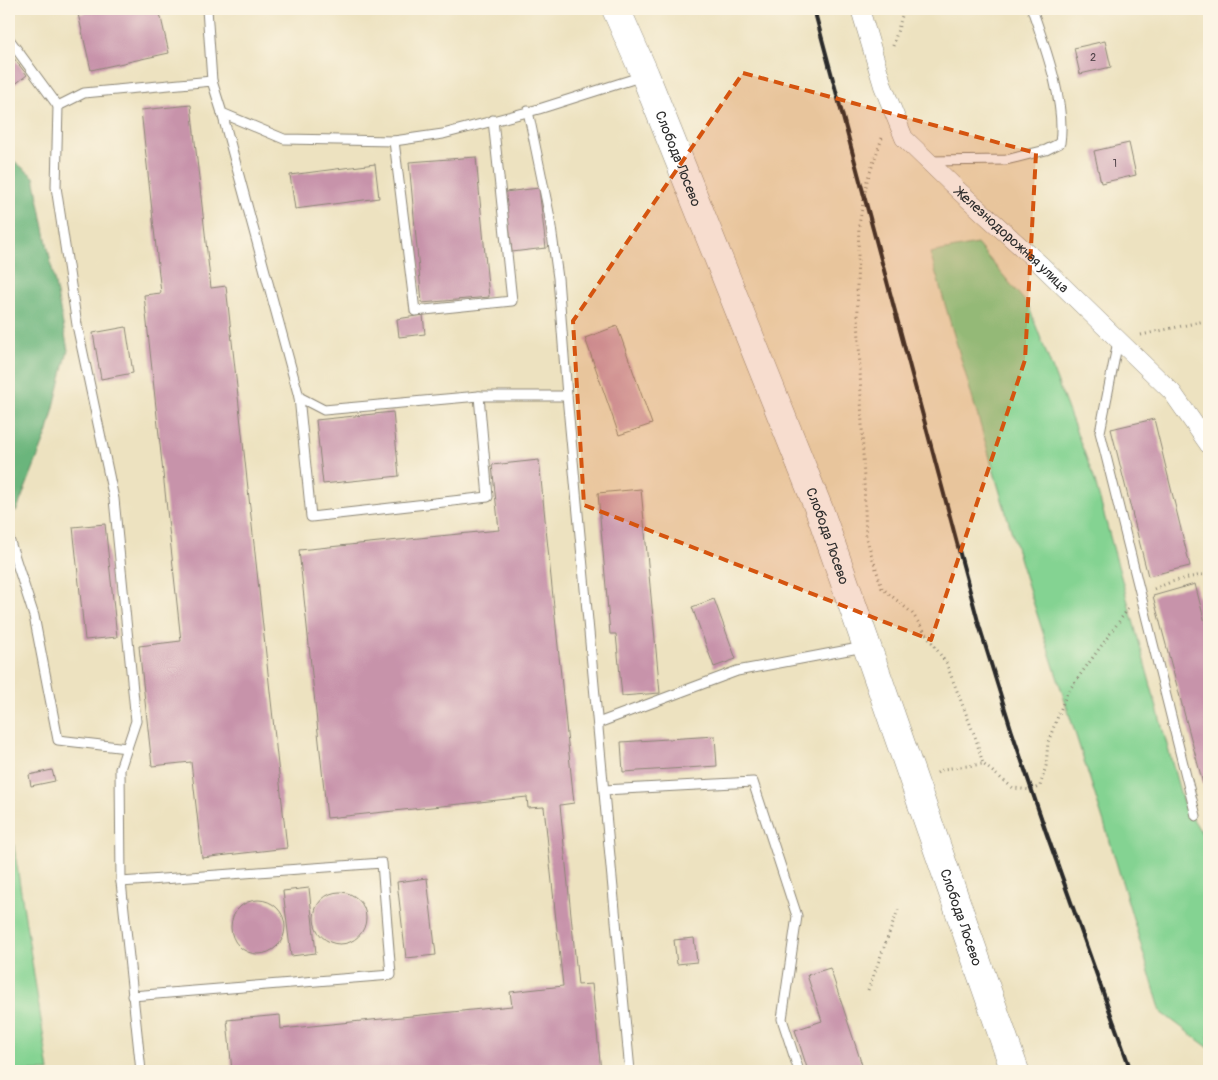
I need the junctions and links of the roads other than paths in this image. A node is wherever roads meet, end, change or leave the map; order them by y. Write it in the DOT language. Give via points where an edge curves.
graph roads {
  1 [pos="206,9"];
  2 [pos="616,9"];
  3 [pos="860,9"];
  4 [pos="1032,9"];
  5 [pos="9,39"];
  6 [pos="645,75"];
  7 [pos="212,81"];
  8 [pos="58,106"];
  9 [pos="528,111"];
  10 [pos="222,114"];
  11 [pos="493,120"];
  12 [pos="394,140"];
  13 [pos="926,161"];
  14 [pos="1118,341"];
  15 [pos="479,396"];
  16 [pos="567,396"];
  17 [pos="299,397"];
  18 [pos="1207,438"];
  19 [pos="9,539"];
  20 [pos="867,647"];
  21 [pos="598,723"];
  22 [pos="127,748"];
  23 [pos="604,790"];
  24 [pos="1196,816"];
  25 [pos="121,882"];
  26 [pos="132,996"];
  27 [pos="141,1071"];
  28 [pos="630,1071"];
  29 [pos="799,1071"];
  30 [pos="1015,1071"];
  1 -- 7 [label="lane"];
  2 -- 6 [label="main road, Слобода Лосево"];
  3 -- 13 [label="street, Железнодорожная улица" via="904,138"];
  4 -- 13 [label="lane" via="1058,99 1062,129 1060,143 1006,160"];
  5 -- 8 [label="lane"];
  6 -- 9 [label="lane"];
  6 -- 20 [label="main road, Слобода Лосево" via="820,512"];
  7 -- 8 [label="lane" via="84,93"];
  7 -- 10 [label="lane"];
  8 -- 22 [label="lane" via="56,186 77,325 114,499 136,721"];
  9 -- 11 [label="lane"];
  9 -- 16 [label="lane" via="549,213 558,278"];
  10 -- 12 [label="lane" via="284,139"];
  10 -- 17 [label="lane"];
  11 -- 12 [label="lane" via="443,134"];
  11 -- 12 [label="lane" via="512,301 415,311"];
  13 -- 14 [label="street, Железнодорожная улица" via="1041,265"];
  14 -- 18 [label="street, Железнодорожная улица" via="1172,392"];
  14 -- 24 [label="lane" via="1100,432"];
  15 -- 16 [label="lane"];
  15 -- 17 [label="lane" via="324,410"];
  15 -- 17 [label="lane" via="488,497 311,517"];
  16 -- 21 [label="lane"];
  19 -- 22 [label="lane" via="34,616 58,740"];
  20 -- 21 [label="lane" via="737,671"];
  20 -- 30 [label="main road, Слобода Лосево"];
  21 -- 23 [label="lane"];
  22 -- 25 [label="lane" via="120,769"];
  23 -- 28 [label="lane"];
  23 -- 29 [label="lane" via="753,782 797,916 782,1019"];
  25 -- 26 [label="lane"];
  25 -- 26 [label="lane" via="382,863 391,975"];
  26 -- 27 [label="lane"];
}
